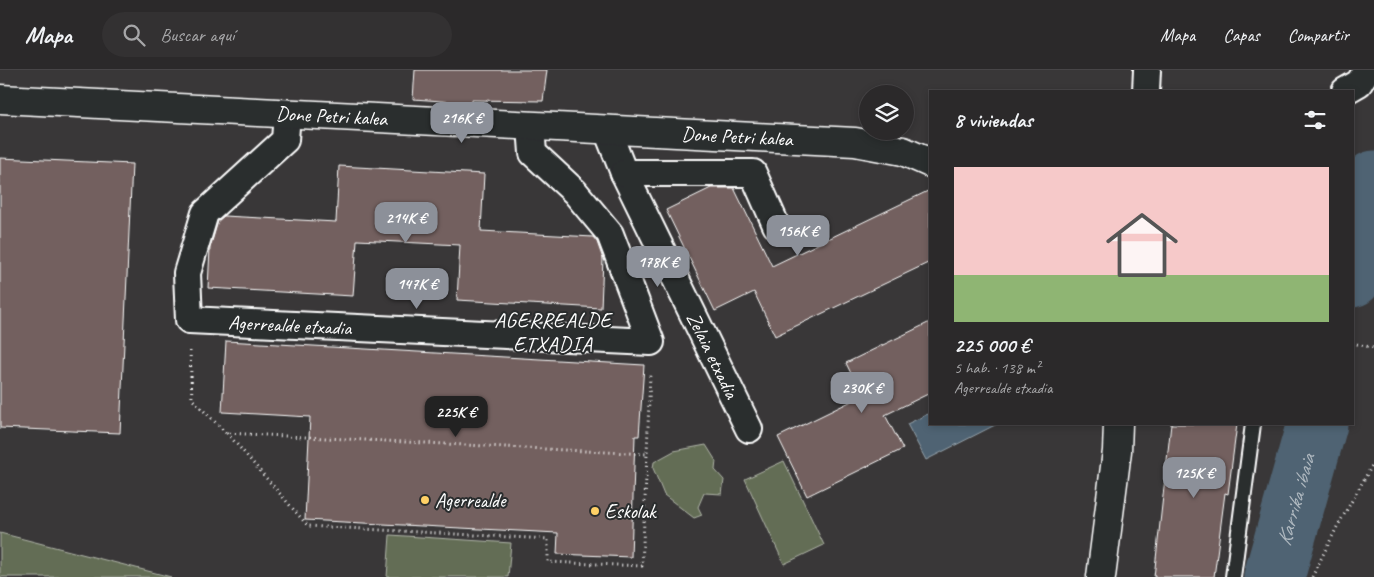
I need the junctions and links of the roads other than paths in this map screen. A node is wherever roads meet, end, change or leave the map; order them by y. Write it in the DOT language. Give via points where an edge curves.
graph roads {
  1 [pos="1146,70"];
  2 [pos="1367,70"];
  3 [pos="1146,90"];
  4 [pos="1347,90"];
  5 [pos="0,99"];
  6 [pos="287,113"];
  7 [pos="531,126"];
  8 [pos="607,130"];
  9 [pos="929,148"];
  10 [pos="903,151"];
  11 [pos="929,162"];
  12 [pos="624,173"];
  13 [pos="776,225"];
  14 [pos="1118,425"];
  15 [pos="1253,425"];
  16 [pos="749,429"];
  17 [pos="1101,577"];
  18 [pos="1233,577"];
  1 -- 3 [label="street"];
  2 -- 4 [label="street" via="1359,84"];
  5 -- 6 [label="street, Done Petri kalea"];
  6 -- 7 [label="street, Done Petri kalea"];
  6 -- 7 [label="street, Agerrealde etxadia" via="285,140 205,213 187,273 189,320 651,342 610,234 575,192 533,153"];
  7 -- 8 [label="street, Done Petri kalea"];
  8 -- 10 [label="street, Done Petri kalea" via="855,142"];
  8 -- 12 [label="street, Zelaia etxadia"];
  9 -- 10 [label="street, Done Petri kalea"];
  10 -- 11 [label="street, Done Petri kalea"];
  12 -- 13 [label="street" via="753,173"];
  12 -- 16 [label="street, Zelaia etxadia"];
  14 -- 17 [label="street"];
  15 -- 18 [label="lane"];
}
